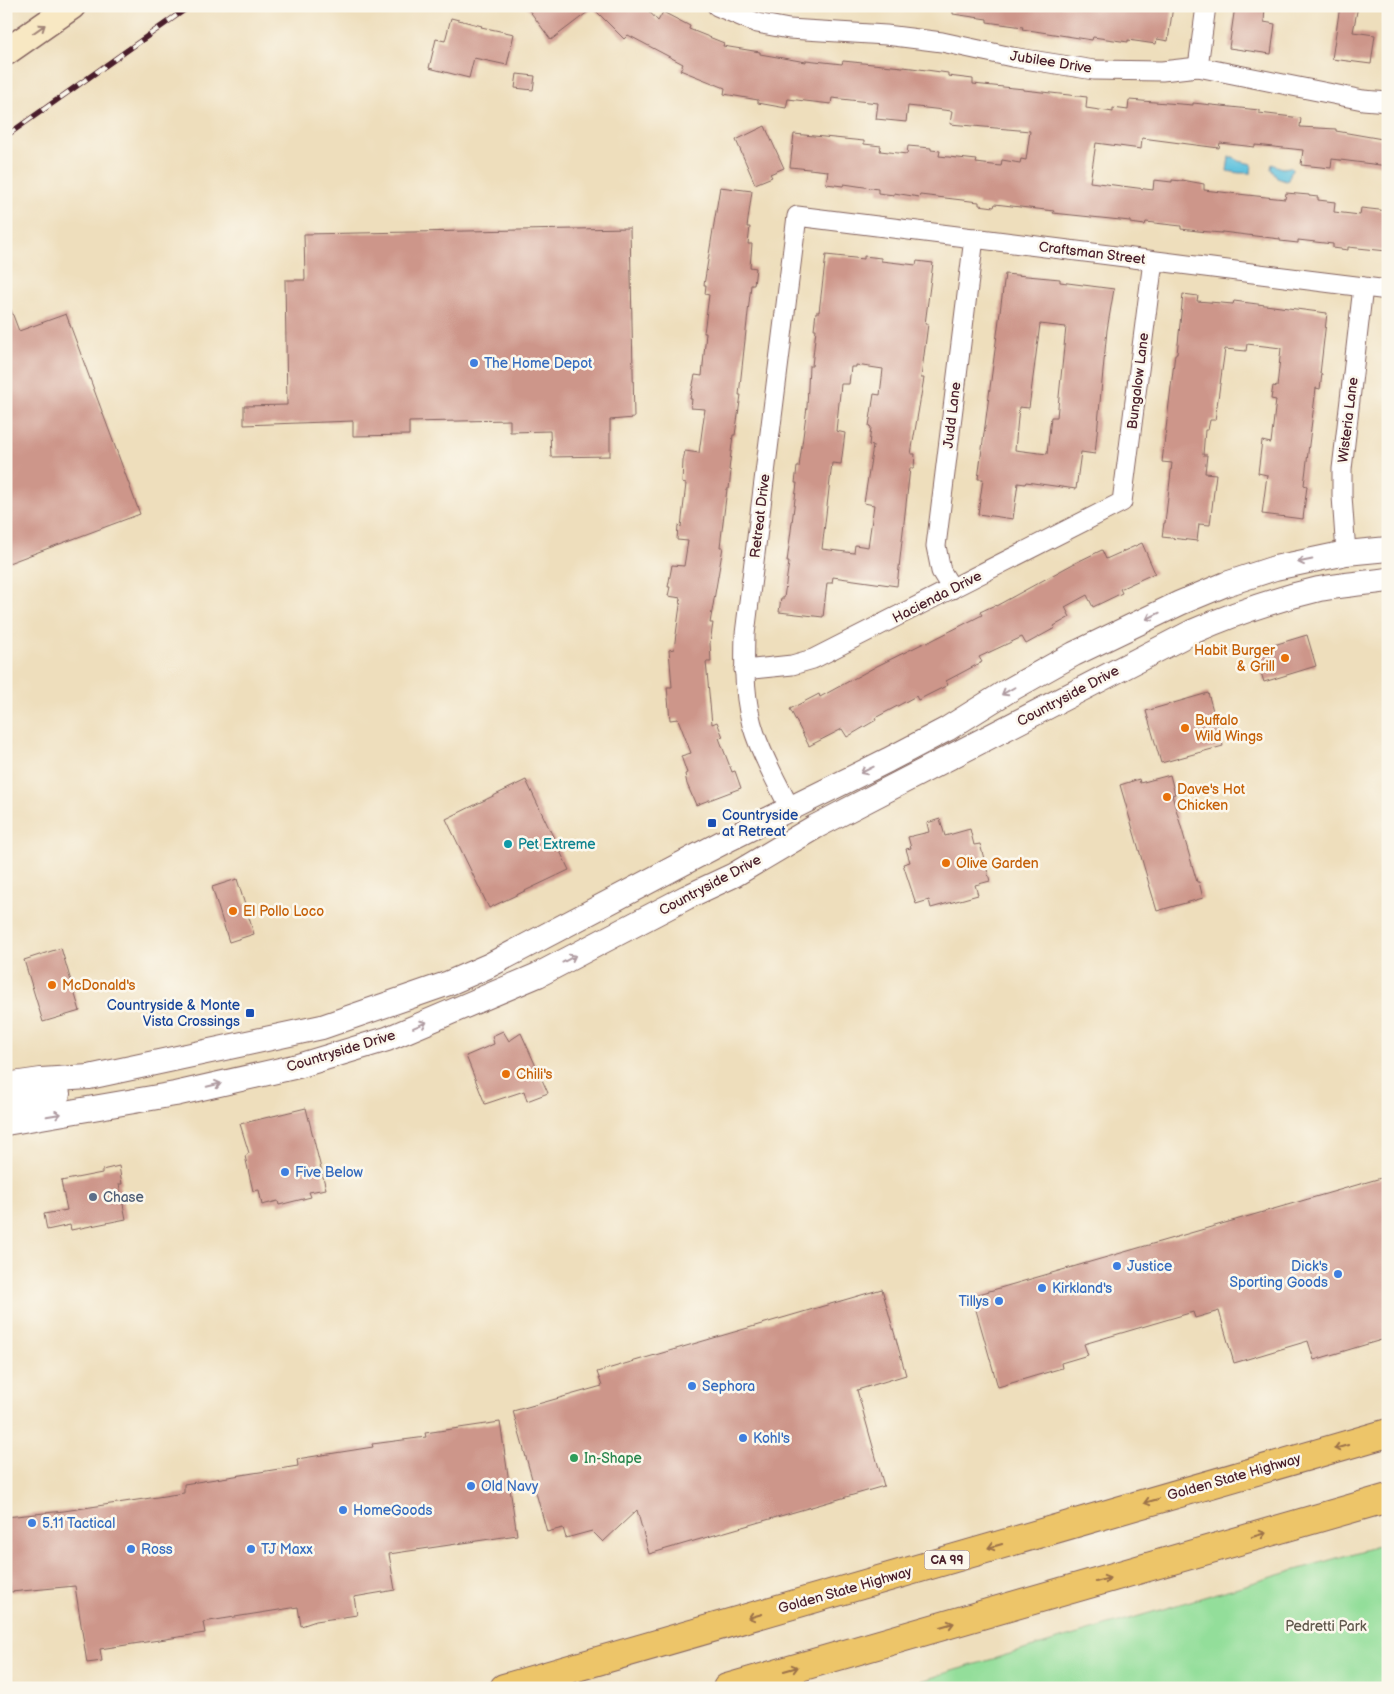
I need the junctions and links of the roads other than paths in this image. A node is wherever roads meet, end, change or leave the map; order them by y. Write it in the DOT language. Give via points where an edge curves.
graph roads {
  1 [pos="72,6"];
  2 [pos="718,6"];
  3 [pos="1206,6"];
  4 [pos="6,52"];
  5 [pos="1198,67"];
  6 [pos="1388,102"];
  7 [pos="797,216"];
  8 [pos="974,238"];
  9 [pos="1153,261"];
  10 [pos="1363,287"];
  11 [pos="1388,290"];
  12 [pos="1122,502"];
  13 [pos="1388,548"];
  14 [pos="1346,553"];
  15 [pos="1388,580"];
  16 [pos="952,589"];
  17 [pos="744,670"];
  18 [pos="790,808"];
  19 [pos="143,1066"];
  20 [pos="6,1084"];
  21 [pos="6,1110"];
  22 [pos="6,1123"];
  23 [pos="1388,1433"];
  24 [pos="1388,1498"];
  25 [pos="502,1688"];
  26 [pos="727,1688"];
  4 -- 1 [label="main road, one-way"];
  2 -- 5 [label="street, Jubilee Drive" via="757,23 789,29 932,41 1094,70 1162,71"];
  3 -- 5 [label="street"];
  5 -- 6 [label="street, Jubilee Drive" via="1363,100"];
  7 -- 8 [label="street, Craftsman Street"];
  7 -- 17 [label="street, Retreat Drive" via="745,634"];
  8 -- 9 [label="street, Craftsman Street"];
  8 -- 16 [label="street, Judd Lane" via="936,546 941,571"];
  9 -- 10 [label="street, Craftsman Street"];
  9 -- 12 [label="street, Bungalow Lane"];
  10 -- 11 [label="street, Craftsman Street"];
  10 -- 14 [label="street, Wisteria Lane" via="1342,469"];
  12 -- 16 [label="street, Hacienda Drive"];
  13 -- 14 [label="street, Countryside Drive"];
  14 -- 18 [label="street, Countryside Drive, one-way" via="1275,568 1180,603 1074,654 947,729"];
  22 -- 15 [label="street, Countryside Drive, one-way" via="175,1094 298,1066 387,1039 538,976 734,875 815,827 1192,632 1232,615 1320,589"];
  16 -- 17 [label="street, Hacienda Drive" via="813,659 792,665"];
  17 -- 18 [label="street, Retreat Drive" via="755,734"];
  18 -- 19 [label="street, Countryside Drive" via="488,966 449,983 322,1027"];
  19 -- 20 [label="street, Countryside Drive" via="89,1077"];
  19 -- 21 [label="street" via="104,1088 28,1098"];
  23 -- 25 [label="highway, Golden State Highway / CA 99, one-way"];
  26 -- 24 [label="highway, one-way"];
}
